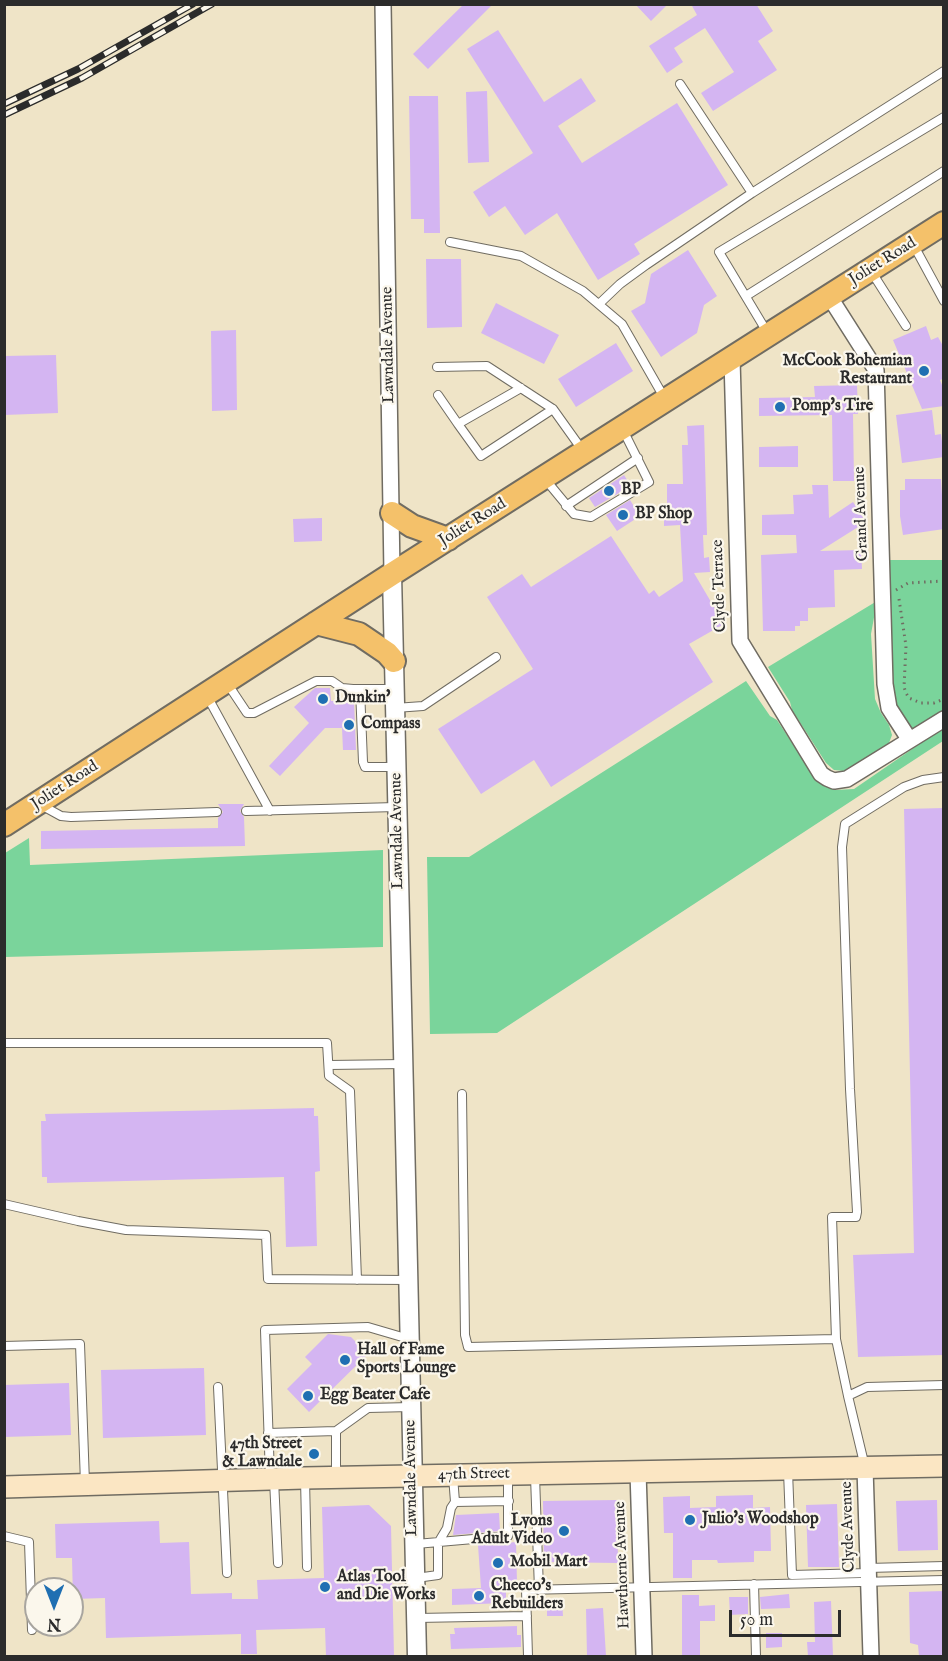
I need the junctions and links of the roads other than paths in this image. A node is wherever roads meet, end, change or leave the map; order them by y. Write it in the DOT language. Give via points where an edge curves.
graph roads {
  1 [pos="383,4"];
  2 [pos="944,71"];
  3 [pos="680,84"];
  4 [pos="944,117"];
  5 [pos="944,171"];
  6 [pos="752,193"];
  7 [pos="944,224"];
  8 [pos="450,242"];
  9 [pos="913,243"];
  10 [pos="870,270"];
  11 [pos="746,296"];
  12 [pos="829,296"];
  13 [pos="944,301"];
  14 [pos="599,304"];
  15 [pos="906,326"];
  16 [pos="769,335"];
  17 [pos="732,359"];
  18 [pos="437,367"];
  19 [pos="521,388"];
  20 [pos="438,395"];
  21 [pos="665,401"];
  22 [pos="553,409"];
  23 [pos="458,424"];
  24 [pos="622,428"];
  25 [pos="584,452"];
  26 [pos="638,458"];
  27 [pos="544,478"];
  28 [pos="566,506"];
  29 [pos="392,513"];
  30 [pos="447,538"];
  31 [pos="393,574"];
  32 [pos="316,623"];
  33 [pos="496,657"];
  34 [pos="394,661"];
  35 [pos="226,681"];
  36 [pos="360,689"];
  37 [pos="395,689"];
  38 [pos="206,694"];
  39 [pos="395,708"];
  40 [pos="944,719"];
  41 [pos="909,739"];
  42 [pos="397,767"];
  43 [pos="944,777"];
  44 [pos="38,804"];
  45 [pos="398,807"];
  46 [pos="246,811"];
  47 [pos="270,811"];
  48 [pos="217,812"];
  49 [pos="4,825"];
  50 [pos="4,1043"];
  51 [pos="403,1064"];
  52 [pos="329,1065"];
  53 [pos="462,1094"];
  54 [pos="4,1204"];
  55 [pos="357,1280"];
  56 [pos="408,1280"];
  57 [pos="409,1339"];
  58 [pos="836,1339"];
  59 [pos="4,1346"];
  60 [pos="944,1385"];
  61 [pos="218,1388"];
  62 [pos="848,1396"];
  63 [pos="411,1407"];
  64 [pos="336,1431"];
  65 [pos="268,1433"];
  66 [pos="944,1466"];
  67 [pos="865,1468"];
  68 [pos="788,1469"];
  69 [pos="638,1472"];
  70 [pos="508,1474"];
  71 [pos="535,1474"];
  72 [pos="453,1475"];
  73 [pos="412,1476"];
  74 [pos="336,1477"];
  75 [pos="304,1478"];
  76 [pos="272,1479"];
  77 [pos="222,1480"];
  78 [pos="85,1485"];
  79 [pos="4,1487"];
  80 [pos="509,1501"];
  81 [pos="455,1502"];
  82 [pos="4,1536"];
  83 [pos="438,1543"];
  84 [pos="414,1545"];
  85 [pos="278,1563"];
  86 [pos="944,1566"];
  87 [pos="307,1567"];
  88 [pos="227,1573"];
  89 [pos="868,1574"];
  90 [pos="30,1577"];
  91 [pos="415,1578"];
  92 [pos="944,1580"];
  93 [pos="754,1584"];
  94 [pos="641,1587"];
  95 [pos="539,1590"];
  96 [pos="527,1616"];
  97 [pos="416,1618"];
  98 [pos="417,1656"];
  99 [pos="528,1656"];
  100 [pos="644,1656"];
  101 [pos="756,1656"];
  102 [pos="871,1656"];
  1 -- 29 [label="street, Lawndale Avenue"];
  2 -- 6 [label="lane"];
  3 -- 6 [label="lane"];
  4 -- 11 [label="lane" via="719,252"];
  5 -- 11 [label="lane"];
  6 -- 14 [label="lane" via="646,265"];
  7 -- 9 [label="main road, Joliet Road"];
  8 -- 14 [label="lane" via="521,256"];
  9 -- 10 [label="main road, Joliet Road"];
  9 -- 13 [label="lane"];
  10 -- 12 [label="main road, Joliet Road"];
  10 -- 15 [label="lane"];
  11 -- 16 [label="lane"];
  12 -- 16 [label="main road, Joliet Road"];
  12 -- 41 [label="street, Grand Avenue" via="876,370 885,684 889,708"];
  14 -- 21 [label="lane" via="622,324"];
  16 -- 17 [label="main road, Joliet Road"];
  17 -- 21 [label="main road, Joliet Road"];
  17 -- 41 [label="street, Clyde Terrace" via="740,641 821,774 834,781 847,779"];
  18 -- 19 [label="lane" via="487,366"];
  19 -- 22 [label="lane"];
  19 -- 23 [label="lane"];
  20 -- 23 [label="lane"];
  21 -- 24 [label="main road, Joliet Road"];
  22 -- 23 [label="lane" via="481,456"];
  22 -- 25 [label="lane"];
  24 -- 25 [label="main road, Joliet Road"];
  24 -- 26 [label="lane"];
  25 -- 27 [label="main road, Joliet Road"];
  26 -- 28 [label="lane"];
  26 -- 28 [label="lane" via="649,482 591,517 574,514"];
  27 -- 28 [label="lane"];
  27 -- 30 [label="main road, Joliet Road"];
  29 -- 30 [label="main road" via="412,526"];
  29 -- 31 [label="street, Lawndale Avenue"];
  30 -- 31 [label="main road, Joliet Road"];
  31 -- 32 [label="main road, Joliet Road"];
  31 -- 34 [label="street, Lawndale Avenue"];
  32 -- 34 [label="main road" via="358,634"];
  32 -- 35 [label="main road, Joliet Road"];
  33 -- 39 [label="lane" via="423,706"];
  34 -- 37 [label="street, Lawndale Avenue"];
  35 -- 36 [label="lane" via="247,713 316,681"];
  35 -- 38 [label="main road, Joliet Road"];
  36 -- 37 [label="lane"];
  36 -- 42 [label="lane" via="365,767"];
  37 -- 39 [label="street, Lawndale Avenue"];
  38 -- 44 [label="main road, Joliet Road"];
  38 -- 47 [label="lane"];
  39 -- 42 [label="street, Lawndale Avenue"];
  40 -- 41 [label="street"];
  42 -- 45 [label="street, Lawndale Avenue"];
  43 -- 58 [label="lane" via="904,787 845,824 842,847 857,1212 853,1218 832,1217"];
  44 -- 48 [label="lane" via="71,817"];
  44 -- 49 [label="main road, Joliet Road"];
  45 -- 47 [label="lane"];
  45 -- 51 [label="street, Lawndale Avenue"];
  46 -- 47 [label="lane"];
  50 -- 52 [label="lane" via="327,1043"];
  51 -- 52 [label="lane"];
  51 -- 56 [label="street, Lawndale Avenue"];
  52 -- 55 [label="lane" via="329,1076 350,1091"];
  53 -- 58 [label="lane" via="468,1347"];
  54 -- 55 [label="lane" via="126,1230 266,1235 268,1279"];
  55 -- 56 [label="lane"];
  56 -- 57 [label="street, Lawndale Avenue"];
  57 -- 63 [label="street, Lawndale Avenue"];
  57 -- 65 [label="lane" via="368,1327 265,1330"];
  58 -- 62 [label="lane"];
  59 -- 78 [label="lane" via="80,1344"];
  60 -- 62 [label="lane" via="867,1387"];
  61 -- 77 [label="lane"];
  62 -- 67 [label="lane"];
  63 -- 64 [label="lane" via="368,1408"];
  63 -- 73 [label="street, Lawndale Avenue"];
  64 -- 65 [label="lane"];
  64 -- 74 [label="lane"];
  65 -- 76 [label="lane"];
  66 -- 67 [label="main road, 47th Street"];
  67 -- 68 [label="main road, 47th Street"];
  67 -- 89 [label="street, Clyde Avenue"];
  68 -- 69 [label="main road, 47th Street"];
  68 -- 89 [label="lane" via="792,1575"];
  69 -- 71 [label="main road, 47th Street"];
  69 -- 94 [label="street, Hawthorne Avenue"];
  70 -- 71 [label="main road, 47th Street"];
  70 -- 72 [label="main road, 47th Street"];
  70 -- 80 [label="lane"];
  71 -- 95 [label="lane"];
  72 -- 73 [label="main road, 47th Street"];
  72 -- 81 [label="lane"];
  73 -- 74 [label="main road, 47th Street"];
  73 -- 84 [label="street, Lawndale Avenue"];
  74 -- 75 [label="main road, 47th Street"];
  75 -- 76 [label="main road, 47th Street"];
  75 -- 87 [label="lane"];
  76 -- 77 [label="main road, 47th Street"];
  76 -- 85 [label="lane"];
  77 -- 78 [label="main road, 47th Street"];
  77 -- 88 [label="lane"];
  78 -- 79 [label="main road, 47th Street"];
  80 -- 81 [label="lane"];
  80 -- 83 [label="lane" via="508,1536"];
  81 -- 83 [label="lane"];
  82 -- 90 [label="lane" via="29,1542"];
  83 -- 84 [label="lane"];
  83 -- 91 [label="lane" via="438,1575"];
  84 -- 91 [label="street, Lawndale Avenue"];
  86 -- 89 [label="lane"];
  89 -- 92 [label="lane"];
  89 -- 93 [label="lane"];
  89 -- 102 [label="street, Clyde Avenue"];
  91 -- 97 [label="street, Lawndale Avenue"];
  93 -- 94 [label="lane"];
  93 -- 101 [label="lane"];
  94 -- 95 [label="lane"];
  94 -- 100 [label="street, Hawthorne Avenue"];
  95 -- 96 [label="lane" via="526,1590"];
  96 -- 97 [label="lane"];
  96 -- 99 [label="lane"];
  97 -- 98 [label="street, Lawndale Avenue"];
}
